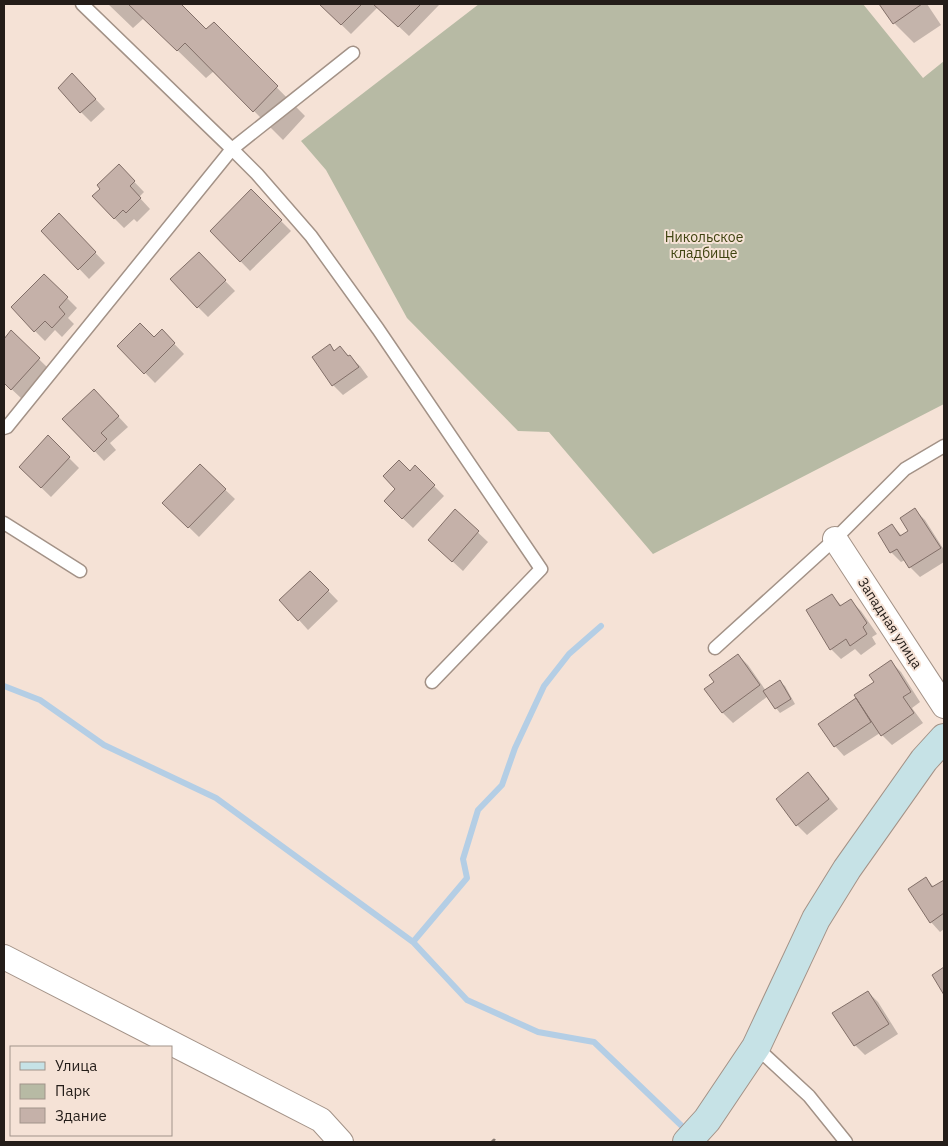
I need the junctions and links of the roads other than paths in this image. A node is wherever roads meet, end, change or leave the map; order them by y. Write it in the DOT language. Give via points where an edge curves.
graph roads {
  1 [pos="82,4"];
  2 [pos="353,53"];
  3 [pos="232,149"];
  4 [pos="4,428"];
  5 [pos="944,446"];
  6 [pos="4,523"];
  7 [pos="835,539"];
  8 [pos="80,571"];
  9 [pos="715,648"];
  10 [pos="432,682"];
  11 [pos="944,706"];
  12 [pos="944,738"];
  13 [pos="4,957"];
  14 [pos="756,1048"];
  15 [pos="341,1142"];
  16 [pos="687,1142"];
  17 [pos="846,1142"];
  1 -- 3 [label="lane"];
  2 -- 3 [label="lane"];
  3 -- 4 [label="lane"];
  3 -- 10 [label="lane" via="311,236 541,569"];
  5 -- 7 [label="lane" via="905,469"];
  6 -- 8 [label="lane"];
  7 -- 9 [label="lane"];
  7 -- 11 [label="street, Западная улица"];
  12 -- 14 [label="street" via="918,768 816,919"];
  13 -- 15 [label="street" via="321,1120"];
  14 -- 16 [label="street" via="707,1120"];
  14 -- 17 [label="lane" via="809,1096"];
}
